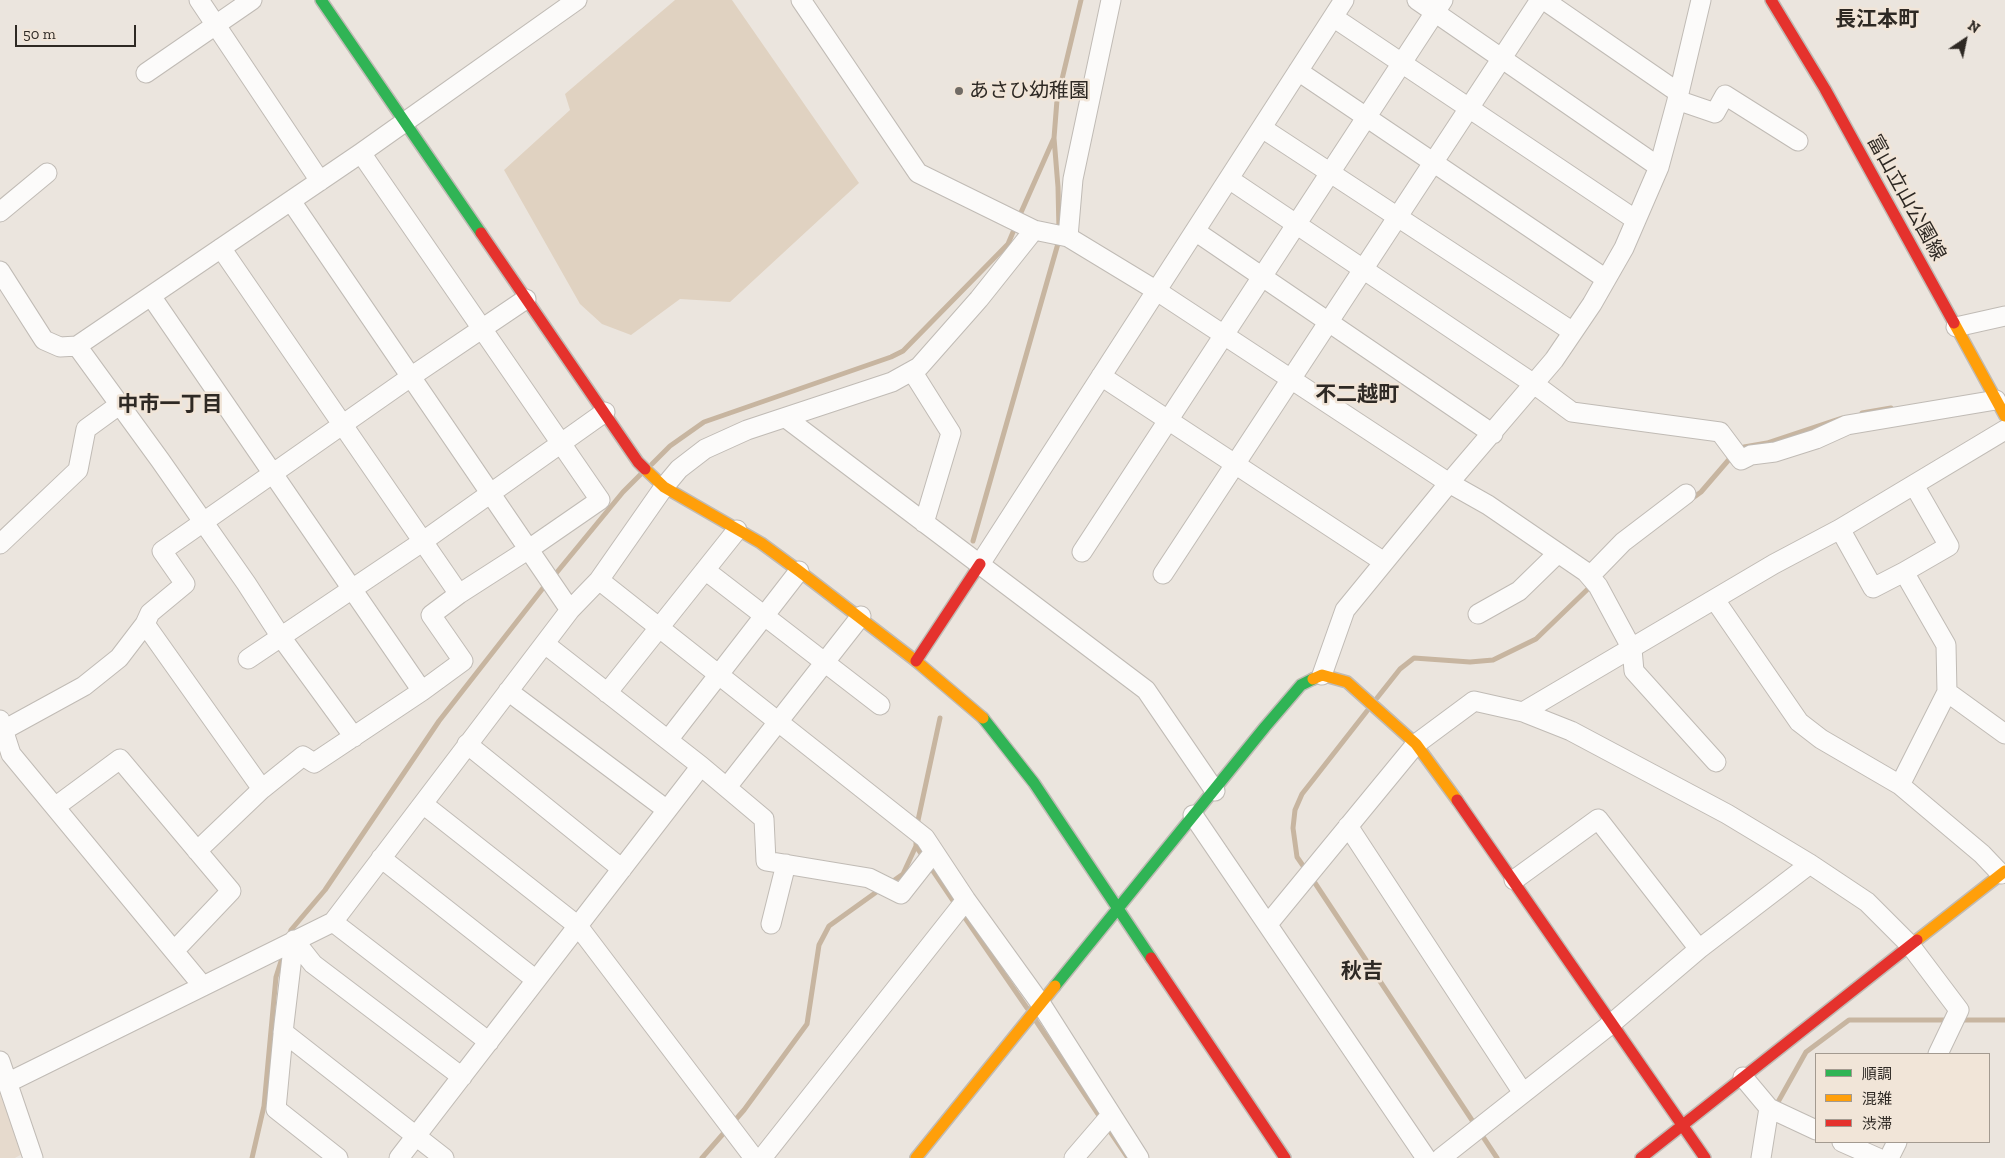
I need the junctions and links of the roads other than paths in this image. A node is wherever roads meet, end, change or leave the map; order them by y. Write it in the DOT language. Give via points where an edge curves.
graph roads {
  1 [pos="199,0"];
  2 [pos="252,0"];
  3 [pos="322,0"];
  4 [pos="577,0"];
  5 [pos="801,0"];
  6 [pos="1111,0"];
  7 [pos="1344,0"];
  8 [pos="1417,0"];
  9 [pos="1540,0"];
  10 [pos="1544,0"];
  11 [pos="1701,0"];
  12 [pos="1771,0"];
  13 [pos="1439,6"];
  14 [pos="1333,17"];
  15 [pos="216,25"];
  16 [pos="1502,58"];
  17 [pos="1402,63"];
  18 [pos="1298,71"];
  19 [pos="146,73"];
  20 [pos="1678,97"];
  21 [pos="1469,108"];
  22 [pos="1367,118"];
  23 [pos="404,122"];
  24 [pos="1262,128"];
  25 [pos="1798,140"];
  26 [pos="361,153"];
  27 [pos="1434,162"];
  28 [pos="1659,167"];
  29 [pos="47,173"];
  30 [pos="1330,173"];
  31 [pos="1228,179"];
  32 [pos="320,181"];
  33 [pos="291,201"];
  34 [pos="0,212"];
  35 [pos="1398,217"];
  36 [pos="1636,220"];
  37 [pos="1296,225"];
  38 [pos="1034,230"];
  39 [pos="1195,231"];
  40 [pos="1068,236"];
  41 [pos="221,248"];
  42 [pos="1363,270"];
  43 [pos="0,271"];
  44 [pos="1262,277"];
  45 [pos="1606,279"];
  46 [pos="1157,291"];
  47 [pos="151,296"];
  48 [pos="526,299"];
  49 [pos="2005,316"];
  50 [pos="1328,322"];
  51 [pos="1956,327"];
  52 [pos="482,329"];
  53 [pos="1573,332"];
  54 [pos="1224,335"];
  55 [pos="77,346"];
  56 [pos="912,371"];
  57 [pos="412,376"];
  58 [pos="1101,376"];
  59 [pos="1291,379"];
  60 [pos="1534,384"];
  61 [pos="119,405"];
  62 [pos="2001,408"];
  63 [pos="605,412"];
  64 [pos="786,418"];
  65 [pos="1168,420"];
  66 [pos="342,426"];
  67 [pos="2005,430"];
  68 [pos="1493,434"];
  69 [pos="560,444"];
  70 [pos="1235,464"];
  71 [pos="274,473"];
  72 [pos="1450,483"];
  73 [pos="1914,485"];
  74 [pos="664,488"];
  75 [pos="490,494"];
  76 [pos="1686,494"];
  77 [pos="203,522"];
  78 [pos="924,523"];
  79 [pos="1840,529"];
  80 [pos="737,530"];
  81 [pos="422,542"];
  82 [pos="0,544"];
  83 [pos="530,549"];
  84 [pos="1082,552"];
  85 [pos="1558,552"];
  86 [pos="1384,562"];
  87 [pos="980,564"];
  88 [pos="705,570"];
  89 [pos="799,570"];
  90 [pos="1904,572"];
  91 [pos="1163,574"];
  92 [pos="599,580"];
  93 [pos="1594,581"];
  94 [pos="353,588"];
  95 [pos="460,594"];
  96 [pos="1715,600"];
  97 [pos="570,610"];
  98 [pos="1478,614"];
  99 [pos="764,616"];
  100 [pos="861,616"];
  101 [pos="146,624"];
  102 [pos="660,628"];
  103 [pos="281,637"];
  104 [pos="545,644"];
  105 [pos="1632,649"];
  106 [pos="248,659"];
  107 [pos="916,661"];
  108 [pos="824,663"];
  109 [pos="719,674"];
  110 [pos="1322,675"];
  111 [pos="422,691"];
  112 [pos="508,691"];
  113 [pos="1947,692"];
  114 [pos="607,693"];
  115 [pos="880,705"];
  116 [pos="1523,712"];
  117 [pos="778,722"];
  118 [pos="1,726"];
  119 [pos="2005,734"];
  120 [pos="354,736"];
  121 [pos="668,740"];
  122 [pos="468,744"];
  123 [pos="1416,744"];
  124 [pos="1716,762"];
  125 [pos="701,766"];
  126 [pos="1900,784"];
  127 [pos="727,788"];
  128 [pos="262,789"];
  129 [pos="1215,791"];
  130 [pos="423,804"];
  131 [pos="55,807"];
  132 [pos="667,810"];
  133 [pos="1193,815"];
  134 [pos="1348,826"];
  135 [pos="197,851"];
  136 [pos="934,852"];
  137 [pos="381,858"];
  138 [pos="786,864"];
  139 [pos="1810,864"];
  140 [pos="622,868"];
  141 [pos="2003,872"];
  142 [pos="1514,880"];
  143 [pos="966,900"];
  144 [pos="1119,907"];
  145 [pos="333,922"];
  146 [pos="770,924"];
  147 [pos="1268,924"];
  148 [pos="578,926"];
  149 [pos="294,940"];
  150 [pos="1910,945"];
  151 [pos="1700,949"];
  152 [pos="174,951"];
  153 [pos="536,980"];
  154 [pos="202,985"];
  155 [pos="1041,1004"];
  156 [pos="1611,1024"];
  157 [pos="283,1032"];
  158 [pos="489,1042"];
  159 [pos="1938,1053"];
  160 [pos="0,1061"];
  161 [pos="462,1077"];
  162 [pos="1743,1077"];
  163 [pos="7,1083"];
  164 [pos="1523,1093"];
  165 [pos="1769,1108"];
  166 [pos="1111,1115"];
  167 [pos="1683,1124"];
  168 [pos="1815,1130"];
  169 [pos="416,1136"];
  170 [pos="1844,1143"];
  171 [pos="1896,1143"];
  172 [pos="33,1158"];
  173 [pos="338,1158"];
  174 [pos="399,1158"];
  175 [pos="444,1158"];
  176 [pos="754,1158"];
  177 [pos="762,1158"];
  178 [pos="916,1158"];
  179 [pos="1074,1158"];
  180 [pos="1139,1158"];
  181 [pos="1285,1158"];
  182 [pos="1426,1158"];
  183 [pos="1441,1158"];
  184 [pos="1641,1158"];
  185 [pos="1705,1158"];
  186 [pos="1761,1158"];
  187 [pos="1878,1158"];
  188 [pos="1889,1158"];
  1 -- 15 [label="street"];
  2 -- 15 [label="street"];
  3 -- 23 [label="street"];
  4 -- 23 [label="street"];
  5 -- 38 [label="street" via="918,173"];
  6 -- 40 [label="street" via="1073,179"];
  7 -- 14 [label="street"];
  8 -- 13 [label="street"];
  9 -- 16 [label="street"];
  10 -- 20 [label="street"];
  11 -- 20 [label="street"];
  12 -- 51 [label="street, 富山立山公園線" via="1825,89"];
  13 -- 16 [label="street"];
  13 -- 17 [label="street"];
  14 -- 17 [label="street"];
  14 -- 18 [label="street"];
  15 -- 19 [label="street"];
  15 -- 32 [label="street"];
  16 -- 21 [label="street"];
  16 -- 28 [label="street"];
  17 -- 21 [label="street"];
  17 -- 22 [label="street"];
  18 -- 22 [label="street"];
  18 -- 24 [label="street"];
  20 -- 25 [label="street" via="1715,113 1725,95"];
  20 -- 28 [label="street"];
  21 -- 27 [label="street"];
  21 -- 36 [label="street"];
  22 -- 27 [label="street"];
  22 -- 30 [label="street"];
  23 -- 26 [label="street"];
  23 -- 48 [label="street"];
  24 -- 30 [label="street"];
  24 -- 31 [label="street"];
  26 -- 32 [label="street"];
  26 -- 52 [label="street"];
  27 -- 35 [label="street"];
  27 -- 45 [label="street"];
  28 -- 36 [label="street"];
  29 -- 34 [label="street"];
  30 -- 35 [label="street"];
  30 -- 37 [label="street"];
  31 -- 37 [label="street"];
  31 -- 39 [label="street"];
  32 -- 33 [label="street"];
  33 -- 41 [label="street"];
  33 -- 57 [label="street"];
  35 -- 42 [label="street"];
  35 -- 53 [label="street"];
  36 -- 45 [label="street"];
  37 -- 42 [label="street"];
  37 -- 44 [label="street"];
  38 -- 40 [label="street"];
  38 -- 56 [label="street" via="979,299"];
  39 -- 44 [label="street"];
  39 -- 46 [label="street"];
  40 -- 46 [label="street"];
  41 -- 47 [label="street"];
  41 -- 66 [label="street"];
  42 -- 50 [label="street"];
  42 -- 60 [label="street"];
  43 -- 55 [label="street" via="44,340 60,347"];
  44 -- 50 [label="street"];
  44 -- 54 [label="street"];
  45 -- 53 [label="street"];
  46 -- 54 [label="street"];
  46 -- 58 [label="street"];
  47 -- 55 [label="street"];
  47 -- 71 [label="street"];
  48 -- 52 [label="street"];
  48 -- 63 [label="street"];
  49 -- 51 [label="street"];
  50 -- 59 [label="street"];
  50 -- 68 [label="street"];
  51 -- 62 [label="street, 富山立山公園線"];
  52 -- 57 [label="street"];
  52 -- 69 [label="street"];
  53 -- 60 [label="street"];
  54 -- 59 [label="street"];
  54 -- 65 [label="street"];
  55 -- 61 [label="street"];
  56 -- 64 [label="street" via="892,382"];
  56 -- 78 [label="street" via="951,432"];
  57 -- 66 [label="street"];
  57 -- 75 [label="street"];
  58 -- 65 [label="street"];
  58 -- 87 [label="street"];
  59 -- 70 [label="street"];
  59 -- 72 [label="street"];
  60 -- 62 [label="street" via="1572,412 1720,432 1741,460 1816,439 1847,425"];
  60 -- 68 [label="street"];
  61 -- 77 [label="street"];
  61 -- 82 [label="street" via="86,429 78,470"];
  63 -- 69 [label="street"];
  63 -- 74 [label="street" via="638,462"];
  64 -- 74 [label="street" via="746,430 705,449 679,469"];
  64 -- 78 [label="street"];
  65 -- 70 [label="street"];
  65 -- 84 [label="street"];
  66 -- 71 [label="street"];
  66 -- 81 [label="street"];
  67 -- 73 [label="street"];
  68 -- 72 [label="street"];
  69 -- 75 [label="street"];
  69 -- 83 [label="street" via="600,500"];
  70 -- 86 [label="street"];
  70 -- 91 [label="street"];
  71 -- 77 [label="street"];
  71 -- 94 [label="street"];
  72 -- 85 [label="street"];
  72 -- 86 [label="street"];
  73 -- 79 [label="street"];
  73 -- 90 [label="street" via="1949,546"];
  74 -- 80 [label="street"];
  74 -- 92 [label="street"];
  75 -- 81 [label="street"];
  75 -- 83 [label="street"];
  76 -- 93 [label="street" via="1623,542"];
  77 -- 101 [label="street" via="162,551 185,584 150,613"];
  77 -- 103 [label="street"];
  78 -- 87 [label="street"];
  79 -- 90 [label="street" via="1873,588"];
  79 -- 96 [label="street"];
  80 -- 88 [label="street"];
  80 -- 89 [label="street"];
  81 -- 94 [label="street"];
  81 -- 95 [label="street"];
  83 -- 95 [label="street"];
  83 -- 97 [label="street"];
  85 -- 93 [label="street"];
  85 -- 98 [label="street" via="1519,590"];
  86 -- 110 [label="street" via="1345,610"];
  87 -- 107 [label="street"];
  87 -- 129 [label="street" via="1146,690"];
  88 -- 99 [label="street"];
  88 -- 102 [label="street"];
  89 -- 99 [label="street"];
  89 -- 100 [label="street"];
  90 -- 113 [label="street" via="1946,645"];
  92 -- 97 [label="street"];
  92 -- 102 [label="street"];
  93 -- 105 [label="street"];
  94 -- 103 [label="street"];
  94 -- 111 [label="street"];
  95 -- 111 [label="street" via="431,616 463,661"];
  96 -- 105 [label="street"];
  96 -- 126 [label="street" via="1799,722"];
  97 -- 104 [label="street"];
  99 -- 108 [label="street"];
  99 -- 109 [label="street"];
  100 -- 107 [label="street"];
  100 -- 108 [label="street"];
  101 -- 118 [label="street" via="119,658 84,686"];
  101 -- 128 [label="street"];
  102 -- 109 [label="street"];
  102 -- 114 [label="street"];
  103 -- 106 [label="street"];
  103 -- 120 [label="street"];
  104 -- 112 [label="street"];
  104 -- 114 [label="street"];
  105 -- 116 [label="street"];
  105 -- 124 [label="street" via="1634,671"];
  107 -- 144 [label="street" via="983,718 1034,783"];
  108 -- 115 [label="street"];
  108 -- 117 [label="street"];
  109 -- 117 [label="street"];
  109 -- 121 [label="street"];
  110 -- 123 [label="street" via="1347,682"];
  110 -- 129 [label="street" via="1301,684"];
  111 -- 120 [label="street"];
  112 -- 122 [label="street"];
  112 -- 132 [label="street"];
  113 -- 119 [label="street"];
  113 -- 126 [label="street"];
  114 -- 121 [label="street"];
  116 -- 123 [label="street" via="1474,701"];
  116 -- 139 [label="street" via="1571,730 1727,814"];
  117 -- 127 [label="street"];
  117 -- 136 [label="street" via="925,838"];
  118 -- 131 [label="street" via="11,754"];
  120 -- 128 [label="street" via="314,763 303,756"];
  121 -- 125 [label="street"];
  122 -- 130 [label="street"];
  122 -- 140 [label="street"];
  123 -- 134 [label="street"];
  123 -- 142 [label="street"];
  125 -- 127 [label="street"];
  125 -- 132 [label="street"];
  126 -- 141 [label="street"];
  127 -- 138 [label="street" via="764,819 766,861"];
  128 -- 135 [label="street"];
  129 -- 133 [label="street"];
  130 -- 137 [label="street"];
  130 -- 148 [label="street"];
  131 -- 135 [label="street" via="120,758"];
  131 -- 152 [label="street"];
  132 -- 140 [label="street"];
  133 -- 144 [label="street"];
  133 -- 147 [label="street"];
  134 -- 147 [label="street"];
  134 -- 164 [label="street"];
  135 -- 152 [label="street" via="231,891"];
  136 -- 138 [label="street" via="901,894 869,878"];
  136 -- 143 [label="street"];
  137 -- 145 [label="street"];
  137 -- 153 [label="street"];
  138 -- 146 [label="street"];
  139 -- 150 [label="street" via="1867,902"];
  139 -- 151 [label="street"];
  140 -- 148 [label="street"];
  141 -- 150 [label="street"];
  142 -- 151 [label="street" via="1598,819"];
  142 -- 156 [label="street"];
  143 -- 155 [label="street"];
  143 -- 177 [label="street"];
  144 -- 155 [label="street"];
  144 -- 181 [label="street"];
  145 -- 149 [label="street"];
  145 -- 158 [label="street"];
  147 -- 182 [label="street"];
  148 -- 153 [label="street"];
  148 -- 176 [label="street"];
  149 -- 154 [label="street"];
  149 -- 157 [label="street"];
  149 -- 161 [label="street" via="313,964"];
  150 -- 159 [label="street" via="1959,1010"];
  150 -- 162 [label="street"];
  151 -- 156 [label="street"];
  152 -- 154 [label="street"];
  153 -- 158 [label="street"];
  154 -- 163 [label="street"];
  155 -- 166 [label="street"];
  155 -- 178 [label="street"];
  156 -- 164 [label="street"];
  156 -- 167 [label="street"];
  157 -- 169 [label="street"];
  157 -- 173 [label="street" via="276,1109"];
  158 -- 161 [label="street"];
  160 -- 163 [label="street"];
  161 -- 169 [label="street"];
  162 -- 165 [label="street"];
  162 -- 167 [label="street"];
  163 -- 172 [label="street"];
  164 -- 183 [label="street"];
  165 -- 168 [label="street"];
  165 -- 186 [label="street"];
  166 -- 179 [label="street"];
  166 -- 180 [label="street"];
  167 -- 184 [label="street"];
  167 -- 185 [label="street"];
  169 -- 174 [label="street"];
  169 -- 175 [label="street"];
  170 -- 187 [label="street"];
  171 -- 188 [label="street"];
}
